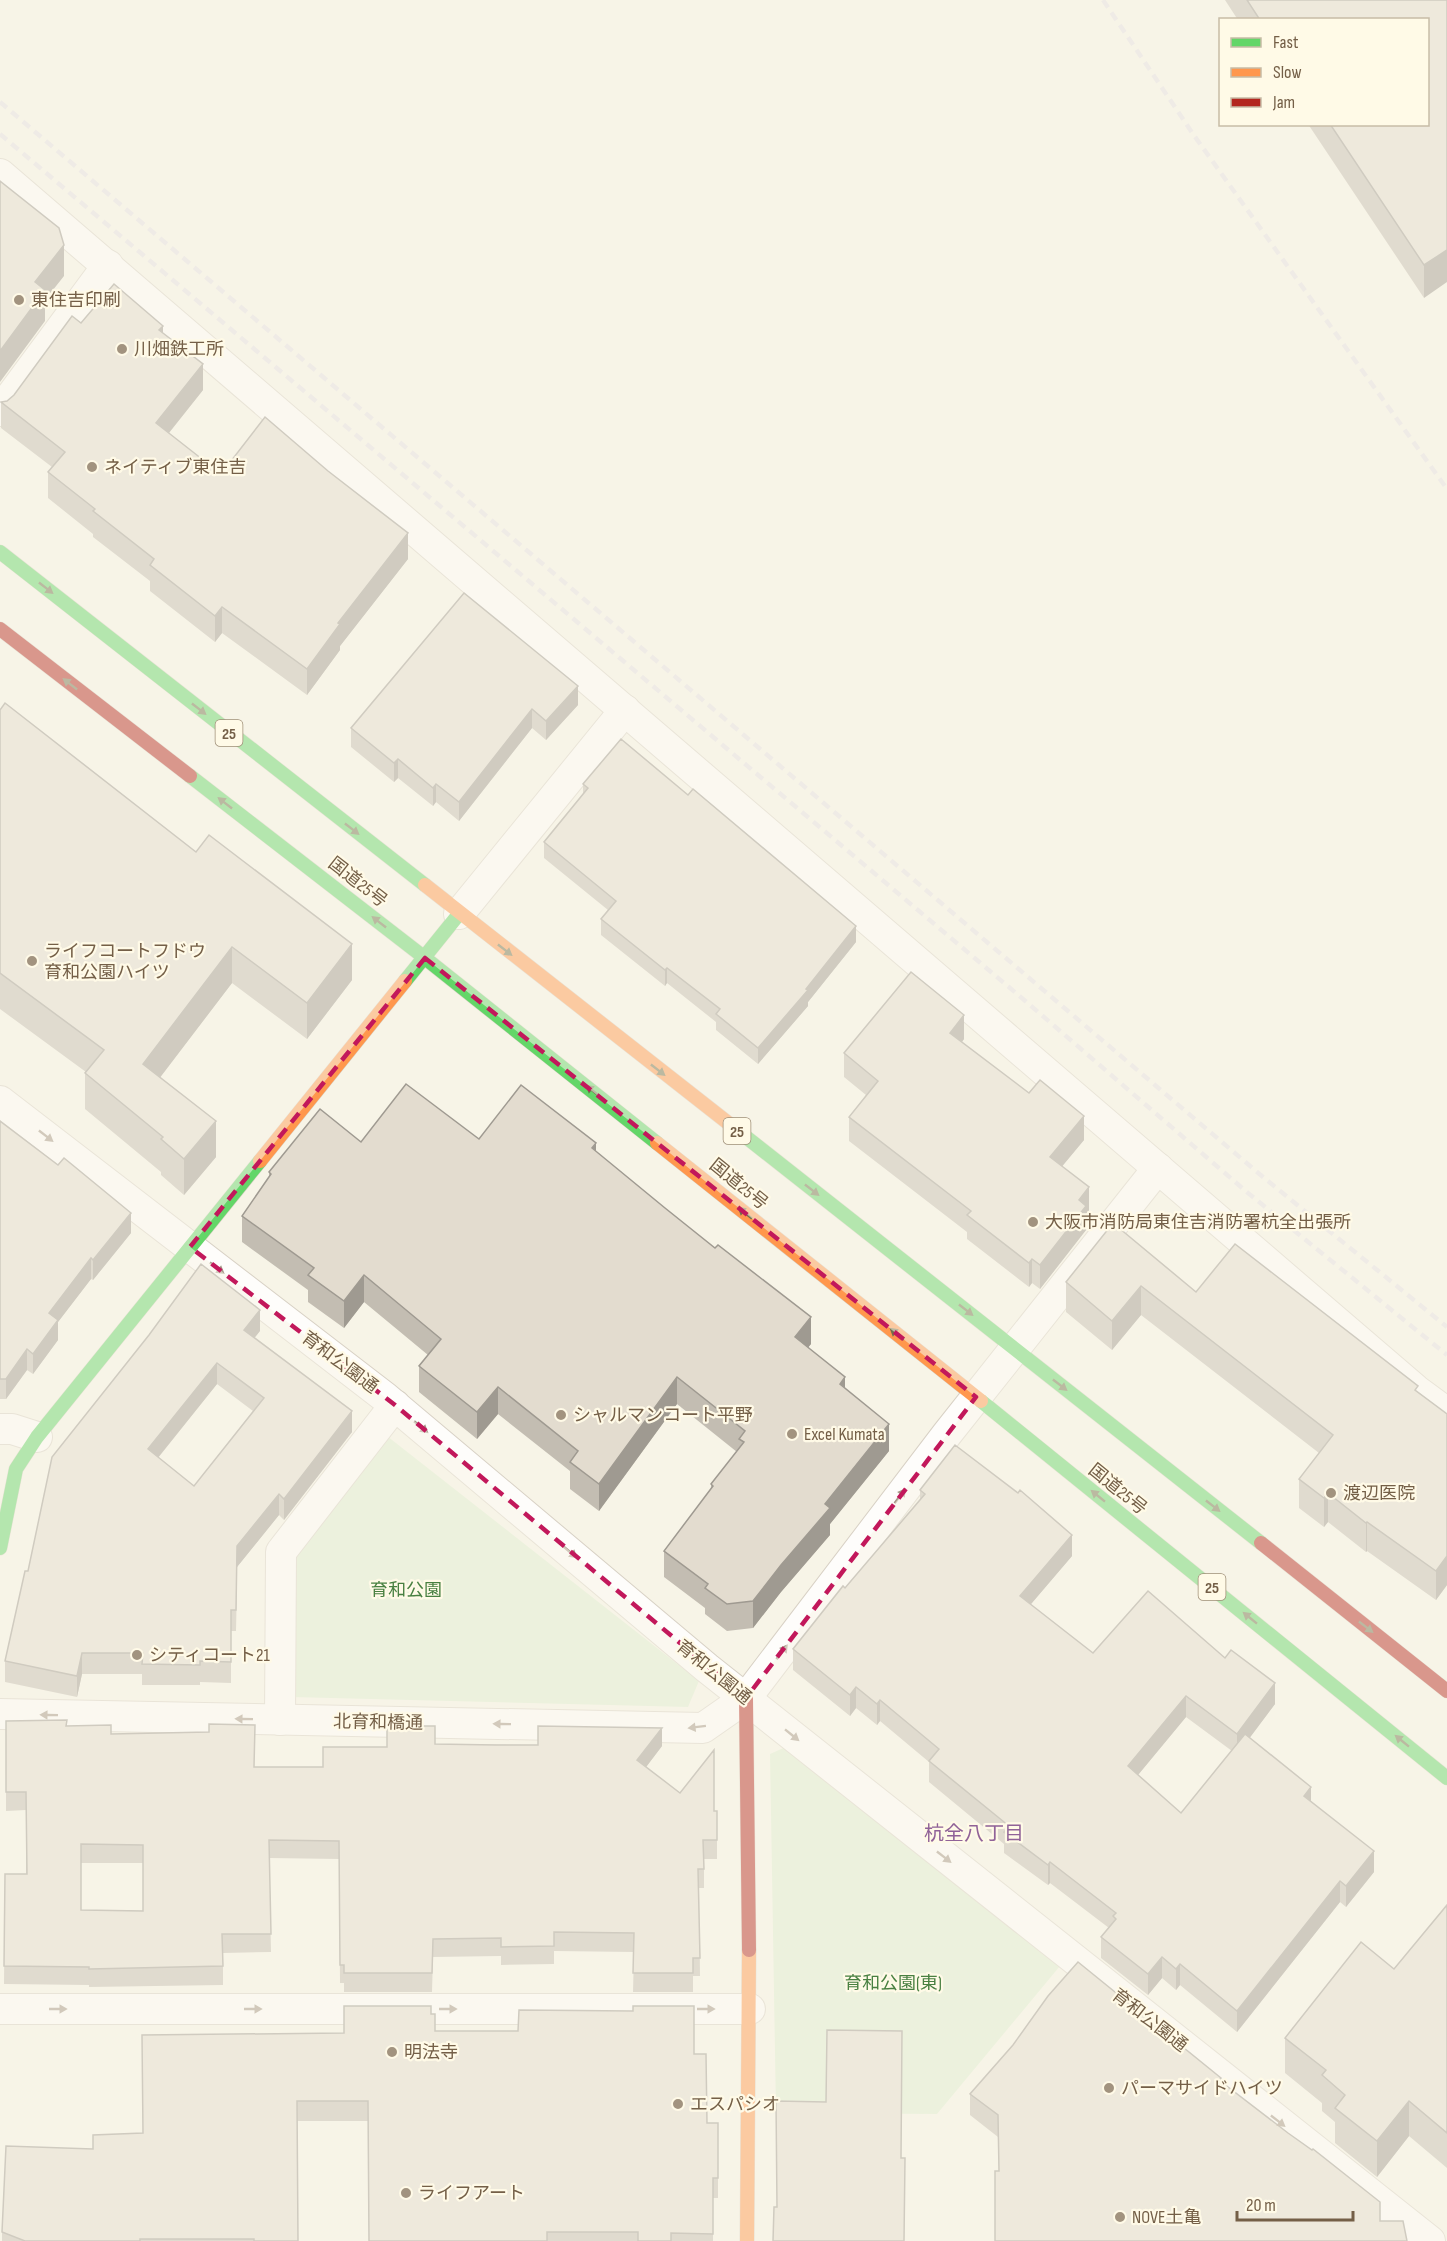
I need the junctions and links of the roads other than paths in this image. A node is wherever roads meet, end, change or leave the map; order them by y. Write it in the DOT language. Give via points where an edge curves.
graph roads {
  1 [pos="0,174"];
  2 [pos="108,265"];
  3 [pos="0,411"];
  4 [pos="0,552"];
  5 [pos="0,629"];
  6 [pos="625,710"];
  7 [pos="459,914"];
  8 [pos="425,958"];
  9 [pos="0,1101"];
  10 [pos="1158,1168"];
  11 [pos="190,1247"];
  12 [pos="1015,1348"];
  13 [pos="976,1397"];
  14 [pos="395,1405"];
  15 [pos="1447,1413"];
  16 [pos="0,1429"];
  17 [pos="37,1437"];
  18 [pos="0,1548"];
  19 [pos="1447,1691"];
  20 [pos="746,1698"];
  21 [pos="0,1714"];
  22 [pos="280,1720"];
  23 [pos="1447,1778"];
  24 [pos="0,2009"];
  25 [pos="750,2009"];
  26 [pos="747,2241"];
  27 [pos="1430,2241"];
  1 -- 2 [label="street"];
  2 -- 3 [label="street"];
  2 -- 6 [label="street"];
  4 -- 7 [label="main road, 国道25号 / 25, one-way"];
  8 -- 5 [label="main road, 国道25号 / 25, one-way"];
  6 -- 7 [label="street"];
  6 -- 10 [label="street"];
  7 -- 8 [label="main road"];
  7 -- 12 [label="main road, 国道25号 / 25, one-way"];
  8 -- 11 [label="main road"];
  13 -- 8 [label="main road, 国道25号 / 25, one-way"];
  9 -- 11 [label="street, 育和公園通, one-way"];
  10 -- 12 [label="street, 北育和橋通"];
  10 -- 15 [label="street"];
  11 -- 14 [label="street, 育和公園通, one-way"];
  11 -- 17 [label="main road"];
  12 -- 13 [label="street, 北育和橋通"];
  12 -- 19 [label="main road, 国道25号 / 25, one-way"];
  20 -- 13 [label="street, 北育和橋通, one-way"];
  23 -- 13 [label="main road, 国道25号 / 25, one-way"];
  14 -- 20 [label="street, 育和公園通, one-way"];
  14 -- 22 [label="street" via="281,1552"];
  16 -- 17 [label="street"];
  17 -- 18 [label="main road" via="16,1469"];
  20 -- 22 [label="street, 北育和橋通, one-way" via="703,1728"];
  20 -- 25 [label="main road"];
  20 -- 27 [label="street, 育和公園通, one-way"];
  22 -- 21 [label="street, 北育和橋通, one-way"];
  24 -- 25 [label="street, one-way"];
  25 -- 26 [label="main road"];
}
